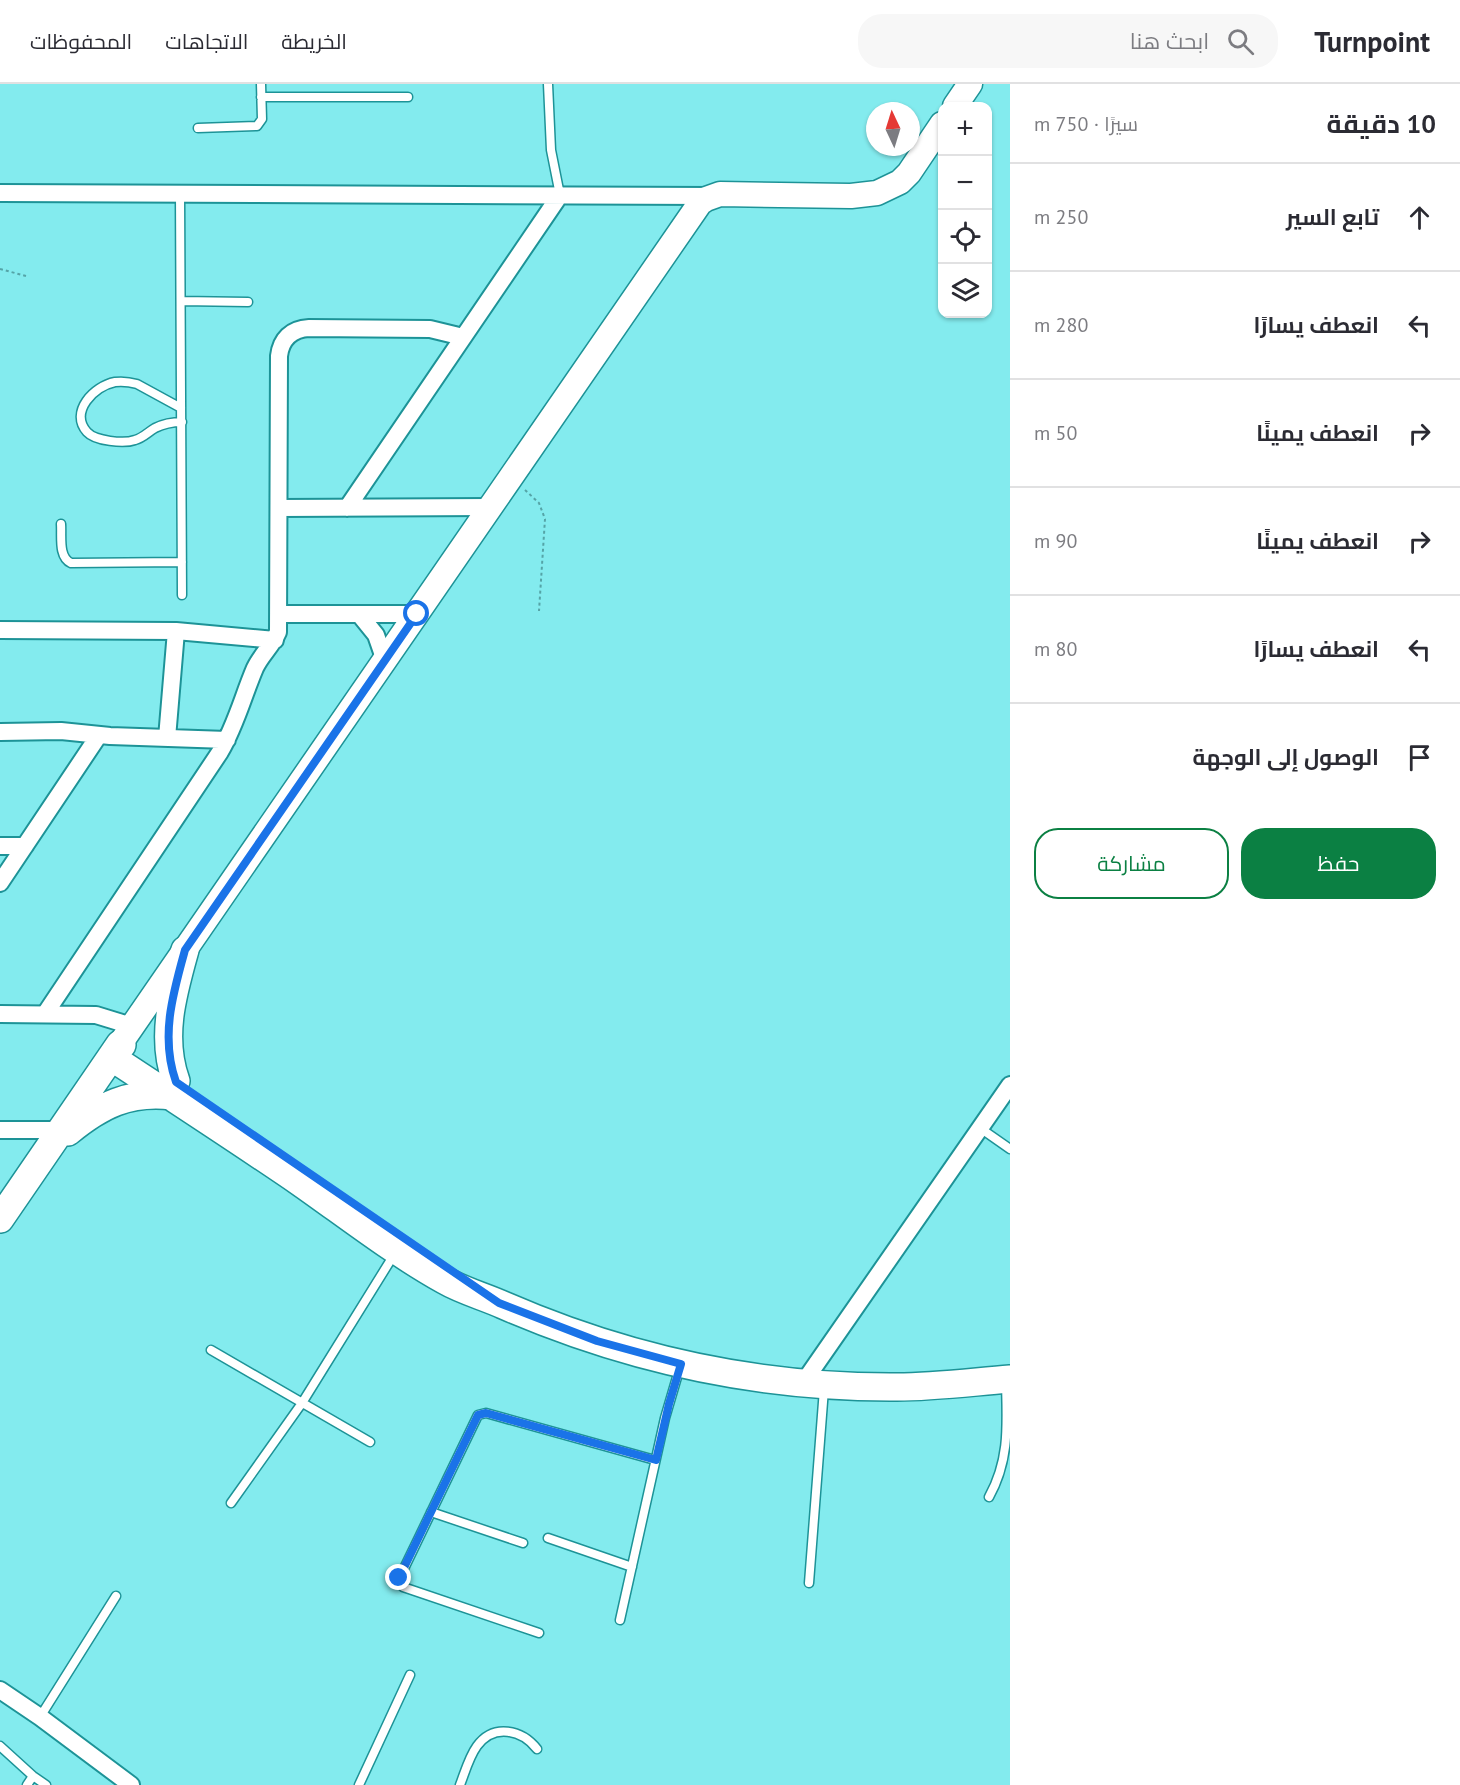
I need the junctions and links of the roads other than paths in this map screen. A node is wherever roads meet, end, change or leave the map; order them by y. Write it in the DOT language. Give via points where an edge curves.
graph roads {
  1 [pos="261,84"];
  2 [pos="548,84"];
  3 [pos="261,97"];
  4 [pos="408,97"];
  5 [pos="198,128"];
  6 [pos="938,130"];
  7 [pos="0,193"];
  8 [pos="180,194"];
  9 [pos="560,195"];
  10 [pos="712,196"];
  11 [pos="181,301"];
  12 [pos="248,302"];
  13 [pos="463,337"];
  14 [pos="182,408"];
  15 [pos="182,422"];
  16 [pos="490,507"];
  17 [pos="279,508"];
  18 [pos="347,508"];
  19 [pos="61,524"];
  20 [pos="182,562"];
  21 [pos="182,595"];
  22 [pos="279,614"];
  23 [pos="359,614"];
  24 [pos="417,614"];
  25 [pos="0,630"];
  26 [pos="176,631"];
  27 [pos="275,640"];
  28 [pos="385,661"];
  29 [pos="0,732"];
  30 [pos="99,735"];
  31 [pos="166,738"];
  32 [pos="227,740"];
  33 [pos="0,846"];
  34 [pos="25,846"];
  35 [pos="0,883"];
  36 [pos="185,950"];
  37 [pos="0,1014"];
  38 [pos="45,1014"];
  39 [pos="121,1042"];
  40 [pos="1010,1085"];
  41 [pos="174,1089"];
  42 [pos="980,1128"];
  43 [pos="0,1130"];
  44 [pos="55,1139"];
  45 [pos="1010,1149"];
  46 [pos="0,1219"];
  47 [pos="397,1250"];
  48 [pos="499,1303"];
  49 [pos="212,1350"];
  50 [pos="681,1364"];
  51 [pos="1008,1379"];
  52 [pos="814,1384"];
  53 [pos="302,1403"];
  54 [pos="370,1442"];
  55 [pos="656,1460"];
  56 [pos="989,1497"];
  57 [pos="231,1503"];
  58 [pos="431,1512"];
  59 [pos="548,1538"];
  60 [pos="523,1543"];
  61 [pos="632,1567"];
  62 [pos="809,1583"];
  63 [pos="116,1596"];
  64 [pos="620,1620"];
  65 [pos="539,1633"];
  66 [pos="411,1675"];
  67 [pos="0,1690"];
  68 [pos="40,1717"];
  69 [pos="0,1746"];
  70 [pos="537,1749"];
  71 [pos="33,1776"];
  72 [pos="27,1785"];
  73 [pos="46,1785"];
  74 [pos="131,1785"];
  75 [pos="359,1785"];
  76 [pos="460,1785"];
  1 -- 3 [label="lane"];
  2 -- 9 [label="lane" via="550,138"];
  3 -- 4 [label="lane"];
  3 -- 5 [label="lane" via="261,119 257,126"];
  6 -- 10 [label="main road" via="909,173 877,193"];
  7 -- 8 [label="street"];
  8 -- 9 [label="street"];
  8 -- 11 [label="lane"];
  9 -- 10 [label="street"];
  9 -- 13 [label="street"];
  10 -- 16 [label="main road" via="695,209"];
  11 -- 12 [label="lane"];
  11 -- 14 [label="lane"];
  13 -- 17 [label="street" via="430,329 309,327 290,333 279,356"];
  13 -- 18 [label="street"];
  14 -- 15 [label="lane"];
  14 -- 15 [label="lane" via="138,384 114,382 93,393 82,408 81,419 85,430 95,438 132,441 163,425"];
  15 -- 20 [label="lane"];
  16 -- 18 [label="street"];
  16 -- 24 [label="main road"];
  17 -- 18 [label="street"];
  17 -- 22 [label="street"];
  19 -- 20 [label="lane" via="62,554 68,562"];
  20 -- 21 [label="lane"];
  22 -- 23 [label="street"];
  22 -- 27 [label="street"];
  23 -- 24 [label="street"];
  23 -- 28 [label="street" via="376,635"];
  24 -- 28 [label="main road"];
  25 -- 26 [label="street"];
  26 -- 27 [label="street"];
  26 -- 31 [label="street"];
  27 -- 32 [label="street" via="255,669"];
  28 -- 36 [label="main road"];
  29 -- 30 [label="street"];
  30 -- 31 [label="street"];
  30 -- 34 [label="street"];
  31 -- 32 [label="street"];
  32 -- 38 [label="street"];
  33 -- 34 [label="street"];
  34 -- 35 [label="street"];
  36 -- 39 [label="main road"];
  36 -- 41 [label="main road" via="168,1029"];
  37 -- 38 [label="street"];
  38 -- 39 [label="street" via="96,1015"];
  39 -- 41 [label="main road"];
  39 -- 44 [label="main road"];
  40 -- 42 [label="street"];
  41 -- 44 [label="main road" via="109,1104"];
  41 -- 47 [label="main road" via="243,1143"];
  41 -- 48 [label="main road"];
  42 -- 45 [label="lane"];
  42 -- 52 [label="street"];
  43 -- 44 [label="street"];
  44 -- 46 [label="main road"];
  47 -- 48 [label="main road" via="446,1281"];
  47 -- 53 [label="lane"];
  48 -- 50 [label="main road" via="597,1341"];
  49 -- 53 [label="lane"];
  50 -- 52 [label="main road"];
  50 -- 55 [label="lane"];
  51 -- 52 [label="main road" via="899,1387"];
  51 -- 56 [label="lane" via="1006,1454"];
  52 -- 62 [label="lane"];
  53 -- 54 [label="lane"];
  53 -- 57 [label="lane"];
  55 -- 58 [label="lane" via="483,1412 478,1415"];
  55 -- 61 [label="lane"];
  58 -- 60 [label="lane"];
  58 -- 65 [label="lane" via="399,1576 400,1586"];
  59 -- 61 [label="lane"];
  61 -- 64 [label="lane"];
  63 -- 68 [label="lane"];
  66 -- 75 [label="lane"];
  67 -- 68 [label="street"];
  68 -- 74 [label="street"];
  69 -- 71 [label="lane"];
  70 -- 76 [label="lane" via="530,1740 509,1731 486,1737 472,1754"];
  71 -- 72 [label="lane"];
  71 -- 73 [label="lane"];
}
